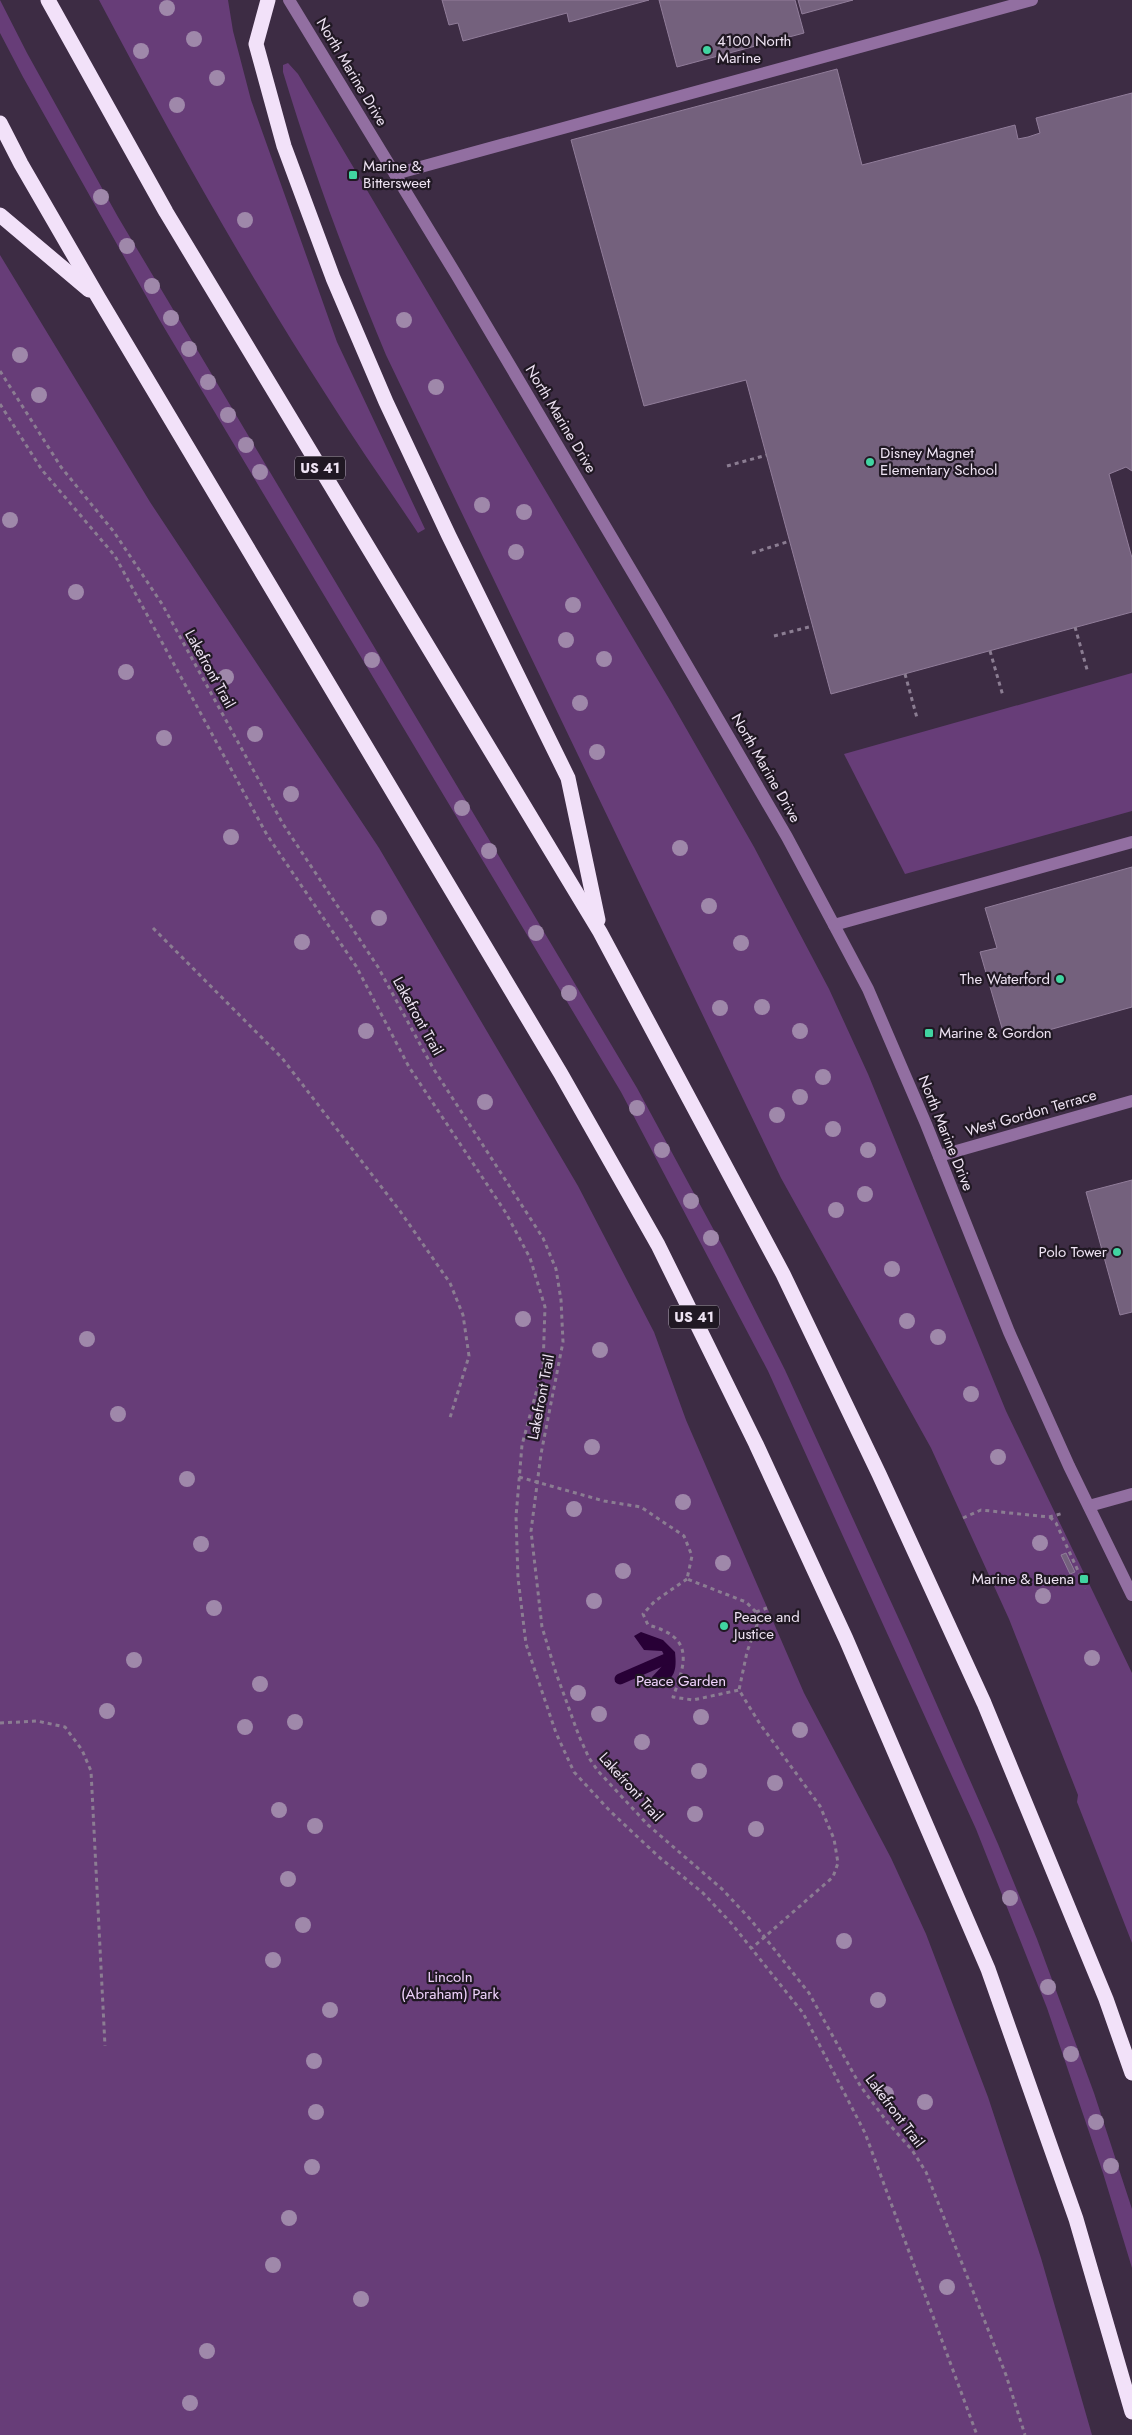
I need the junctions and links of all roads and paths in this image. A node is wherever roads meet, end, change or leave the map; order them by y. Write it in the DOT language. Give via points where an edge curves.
graph roads {
  1 [pos="48,0"];
  2 [pos="268,0"];
  3 [pos="289,0"];
  4 [pos="1032,0"];
  5 [pos="0,124"];
  6 [pos="395,174"];
  7 [pos="0,215"];
  8 [pos="98,297"];
  9 [pos="0,371"];
  10 [pos="0,404"];
  11 [pos="767,455"];
  12 [pos="727,466"];
  13 [pos="790,541"];
  14 [pos="752,553"];
  15 [pos="813,626"];
  16 [pos="1075,628"];
  17 [pos="774,636"];
  18 [pos="990,651"];
  19 [pos="1088,673"];
  20 [pos="905,674"];
  21 [pos="1003,696"];
  22 [pos="916,718"];
  23 [pos="1132,842"];
  24 [pos="834,925"];
  25 [pos="153,928"];
  26 [pos="600,932"];
  27 [pos="1132,1101"];
  28 [pos="939,1156"];
  29 [pos="449,1422"];
  30 [pos="519,1477"];
  31 [pos="538,1481"];
  32 [pos="1132,1494"];
  33 [pos="1089,1506"];
  34 [pos="963,1518"];
  35 [pos="687,1579"];
  36 [pos="1086,1588"];
  37 [pos="1132,1595"];
  38 [pos="767,1608"];
  39 [pos="756,1612"];
  40 [pos="739,1690"];
  41 [pos="0,1723"];
  42 [pos="765,1937"];
  43 [pos="752,1948"];
  44 [pos="105,2046"];
  45 [pos="1132,2073"];
  46 [pos="1132,2412"];
  47 [pos="978,2435"];
  48 [pos="1025,2435"];
  1 -- 26 [label="highway, US 41" via="166,212"];
  2 -- 26 [label="highway" via="256,44 284,146 333,278 386,402 568,778"];
  3 -- 6 [label="street, North Marine Drive"];
  4 -- 6 [label="street"];
  5 -- 8 [label="highway, US 41"];
  6 -- 24 [label="street, North Marine Drive" via="658,615 787,837"];
  7 -- 8 [label="highway"];
  8 -- 46 [label="highway, US 41" via="561,1074 658,1245 747,1426 846,1640 988,1969 1076,2219"];
  9 -- 31 [label="path, Lakefront Trail" via="61,468 114,532 162,604 283,824 378,967 433,1068 543,1238 556,1269 562,1342"];
  10 -- 30 [label="path, Lakefront Trail" via="42,470 115,556 267,835 356,966 409,1067 506,1213 530,1258 545,1307 543,1367 522,1445"];
  11 -- 12 [label="path"];
  13 -- 14 [label="path"];
  15 -- 17 [label="path"];
  16 -- 19 [label="path"];
  18 -- 21 [label="path"];
  20 -- 22 [label="path"];
  23 -- 24 [label="street"];
  24 -- 28 [label="street, North Marine Drive" via="868,989"];
  25 -- 29 [label="path" via="282,1058 400,1211 450,1283 463,1315 469,1356"];
  26 -- 45 [label="highway, US 41" via="783,1274 879,1474 984,1703 1106,1999"];
  27 -- 28 [label="street, West Gordon Terrace"];
  28 -- 33 [label="street, North Marine Drive" via="1008,1332"];
  30 -- 31 [label="path"];
  30 -- 43 [label="path, Lakefront Trail" via="516,1517 518,1578 526,1644 556,1733 574,1772 659,1857 703,1893"];
  31 -- 35 [label="path" via="604,1501 641,1507 666,1522 684,1536 692,1556"];
  31 -- 42 [label="path, Lakefront Trail" via="532,1531 542,1627 589,1758 648,1825 722,1888"];
  32 -- 33 [label="street"];
  33 -- 37 [label="street, North Marine Drive"];
  34 -- 36 [label="path" via="981,1510 1050,1516"];
  35 -- 39 [label="path" via="746,1602"];
  35 -- 40 [label="path" via="655,1601 643,1614 648,1625 666,1630 681,1642 683,1671 673,1697 693,1700"];
  38 -- 39 [label="path"];
  39 -- 40 [label="path" via="757,1624"];
  40 -- 42 [label="path" via="820,1806 834,1840 838,1863 833,1877"];
  41 -- 44 [label="path" via="37,1721 65,1727 82,1750 91,1771"];
  42 -- 43 [label="path"];
  42 -- 48 [label="path, Lakefront Trail" via="809,1993 861,2087 926,2172 1003,2366"];
  43 -- 47 [label="path, Lakefront Trail" via="803,2013 865,2133"];
}
